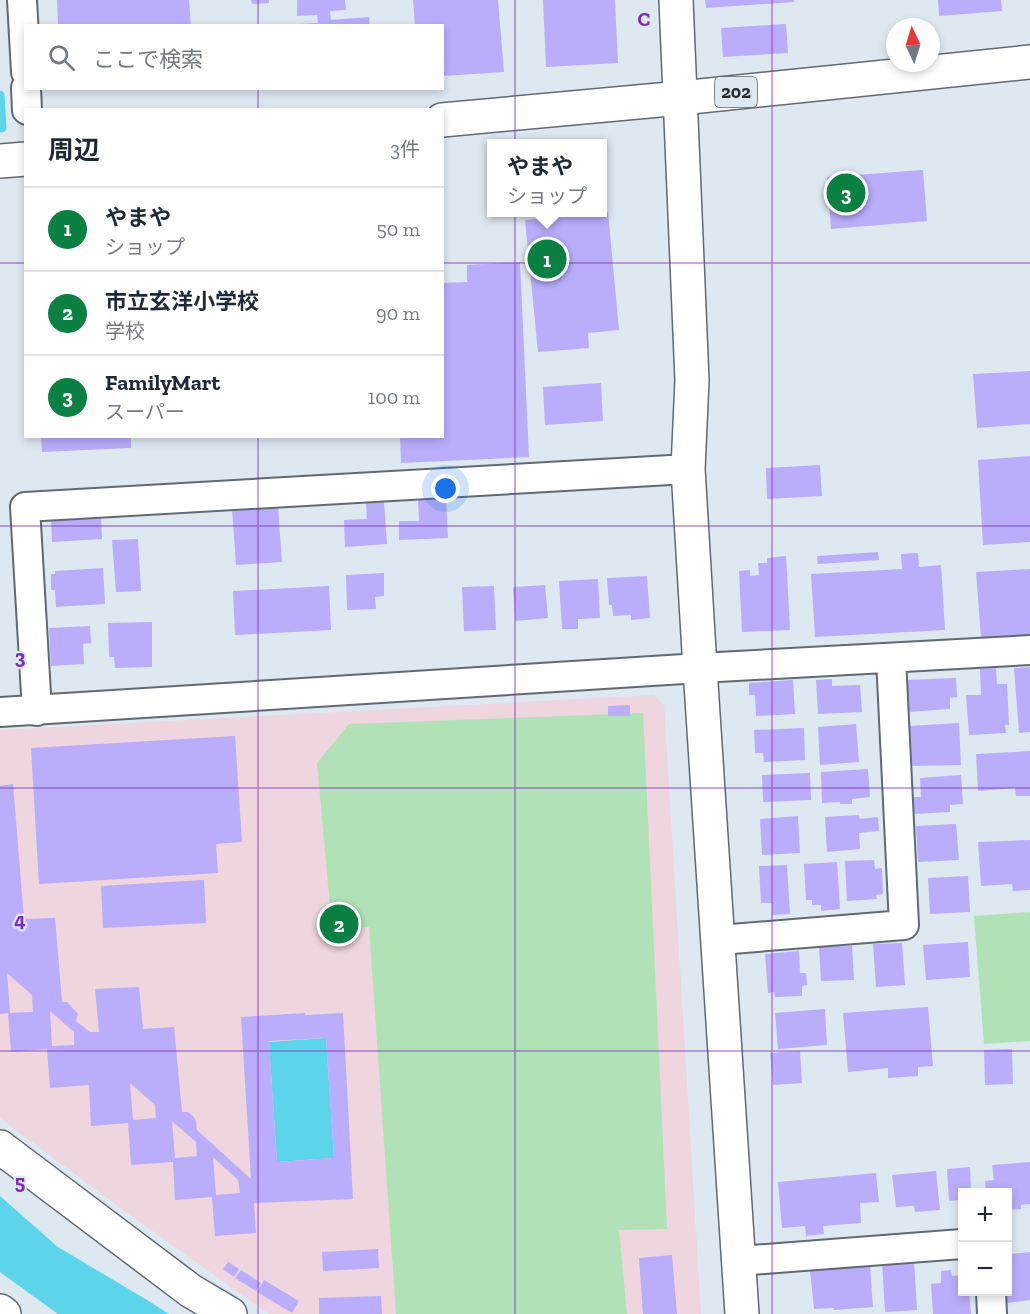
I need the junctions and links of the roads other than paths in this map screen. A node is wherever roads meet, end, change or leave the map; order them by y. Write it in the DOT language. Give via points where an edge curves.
graph roads {
  1 [pos="22,0"];
  2 [pos="676,0"];
  3 [pos="24,36"];
  4 [pos="1030,62"];
  5 [pos="26,90"];
  6 [pos="681,98"];
  7 [pos="27,108"];
  8 [pos="444,120"];
  9 [pos="24,159"];
  10 [pos="0,161"];
  11 [pos="688,469"];
  12 [pos="1030,650"];
  13 [pos="891,658"];
  14 [pos="700,668"];
  15 [pos="37,711"];
  16 [pos="0,712"];
  17 [pos="719,940"];
  18 [pos="0,1147"];
  19 [pos="958,1244"];
  20 [pos="738,1262"];
  21 [pos="991,1296"];
  22 [pos="183,1303"];
  23 [pos="0,1311"];
  24 [pos="4,1314"];
  25 [pos="230,1314"];
  26 [pos="742,1314"];
  27 [pos="992,1314"];
  1 -- 3 [label="street"];
  2 -- 6 [label="main road"];
  4 -- 6 [label="main road, 202"];
  5 -- 7 [label="street"];
  6 -- 8 [label="main road, 202"];
  6 -- 11 [label="main road" via="692,380"];
  9 -- 10 [label="main road"];
  11 -- 14 [label="main road"];
  11 -- 15 [label="street" via="25,507"];
  12 -- 13 [label="street"];
  13 -- 14 [label="street"];
  13 -- 17 [label="street" via="904,925"];
  14 -- 15 [label="street"];
  14 -- 17 [label="main road"];
  15 -- 16 [label="street"];
  17 -- 20 [label="main road"];
  18 -- 22 [label="main road"];
  19 -- 20 [label="street"];
  20 -- 26 [label="main road"];
  21 -- 27 [label="street"];
  22 -- 25 [label="main road"];
  23 -- 24 [label="main road"];
}
